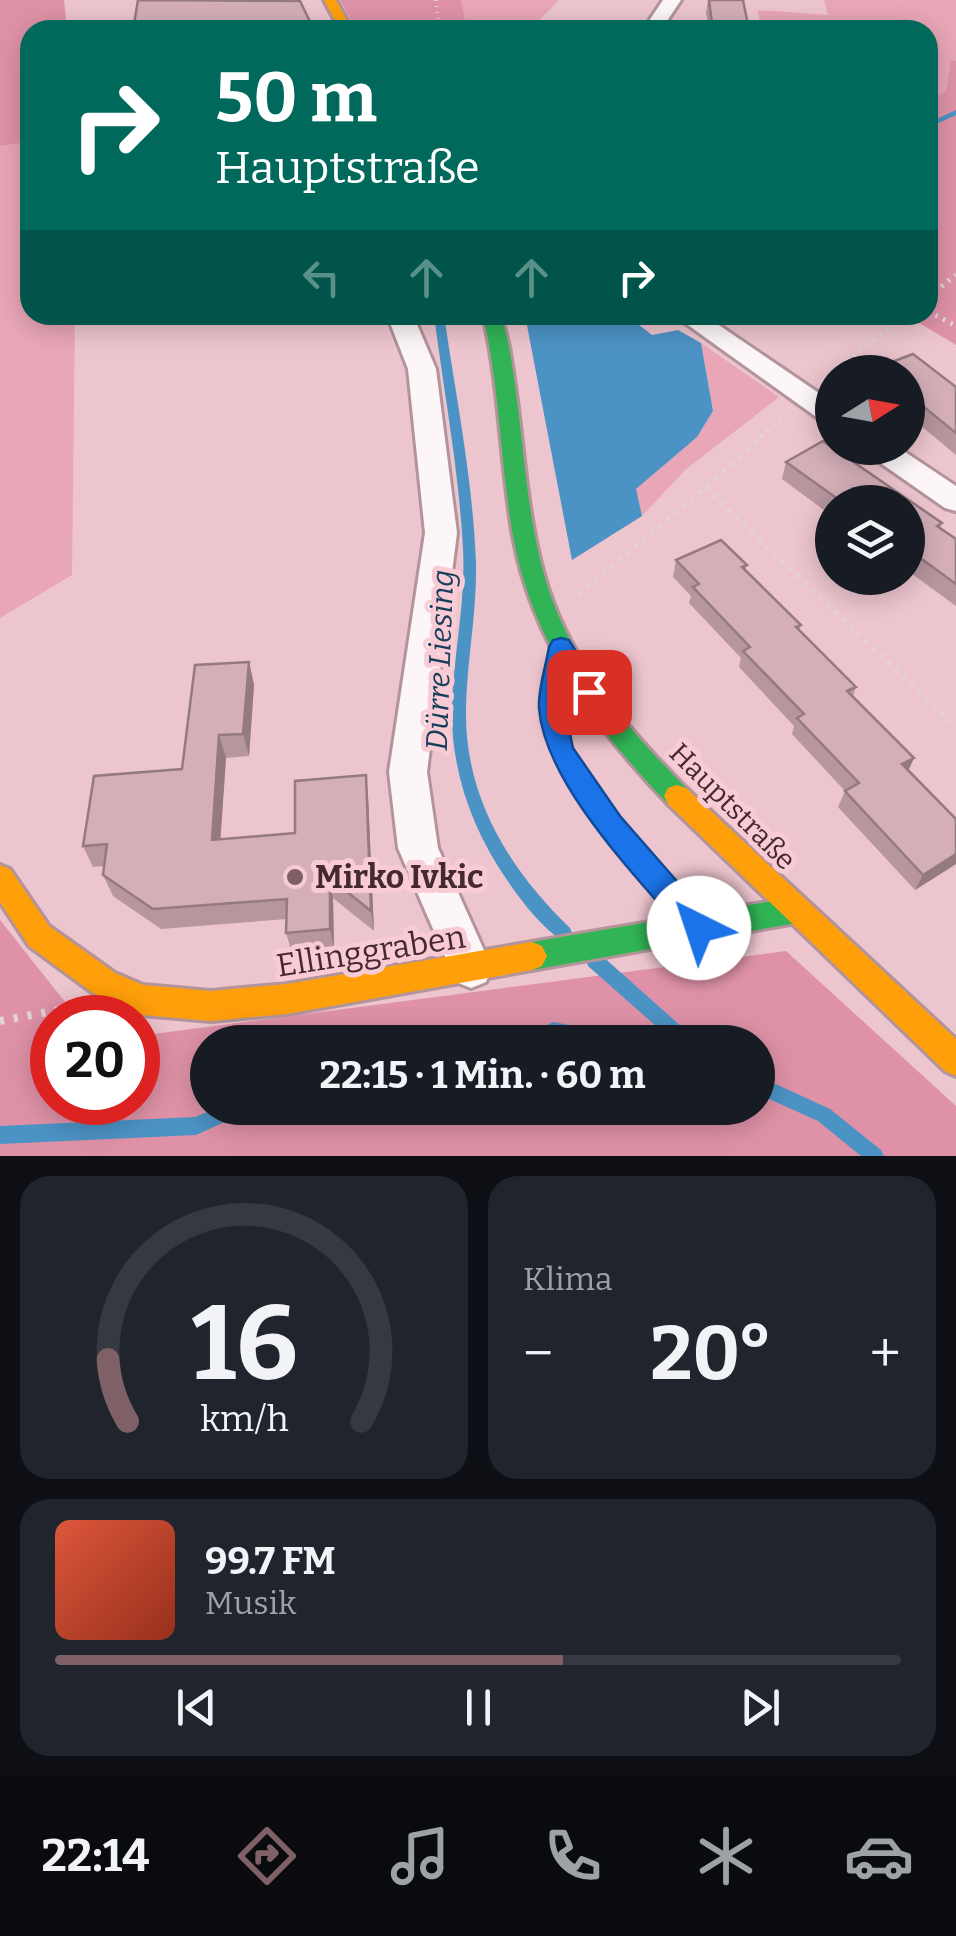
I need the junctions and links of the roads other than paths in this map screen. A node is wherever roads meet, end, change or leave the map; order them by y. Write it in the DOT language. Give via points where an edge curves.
graph roads {
  1 [pos="404,325"];
  2 [pos="494,325"];
  3 [pos="701,325"];
  4 [pos="815,403"];
  5 [pos="904,465"];
  6 [pos="956,501"];
  7 [pos="561,647"];
  8 [pos="0,878"];
  9 [pos="796,910"];
  10 [pos="699,928"];
  11 [pos="471,968"];
  12 [pos="956,1060"];
  1 -- 11 [label="street" via="422,369 441,534 408,772 418,848"];
  2 -- 7 [label="main road, Hauptstraße" via="524,546"];
  3 -- 4 [label="street"];
  5 -- 6 [label="street"];
  7 -- 9 [label="main road, Hauptstraße" via="664,784"];
  7 -- 10 [label="lane" via="551,706 561,752 610,825"];
  8 -- 11 [label="main road, Ellinggraben" via="39,936 104,983 142,1000 211,1006 288,999"];
  9 -- 10 [label="main road, Ellinggraben"];
  9 -- 12 [label="main road, Hauptstraße"];
  10 -- 11 [label="main road, Ellinggraben"];
}
